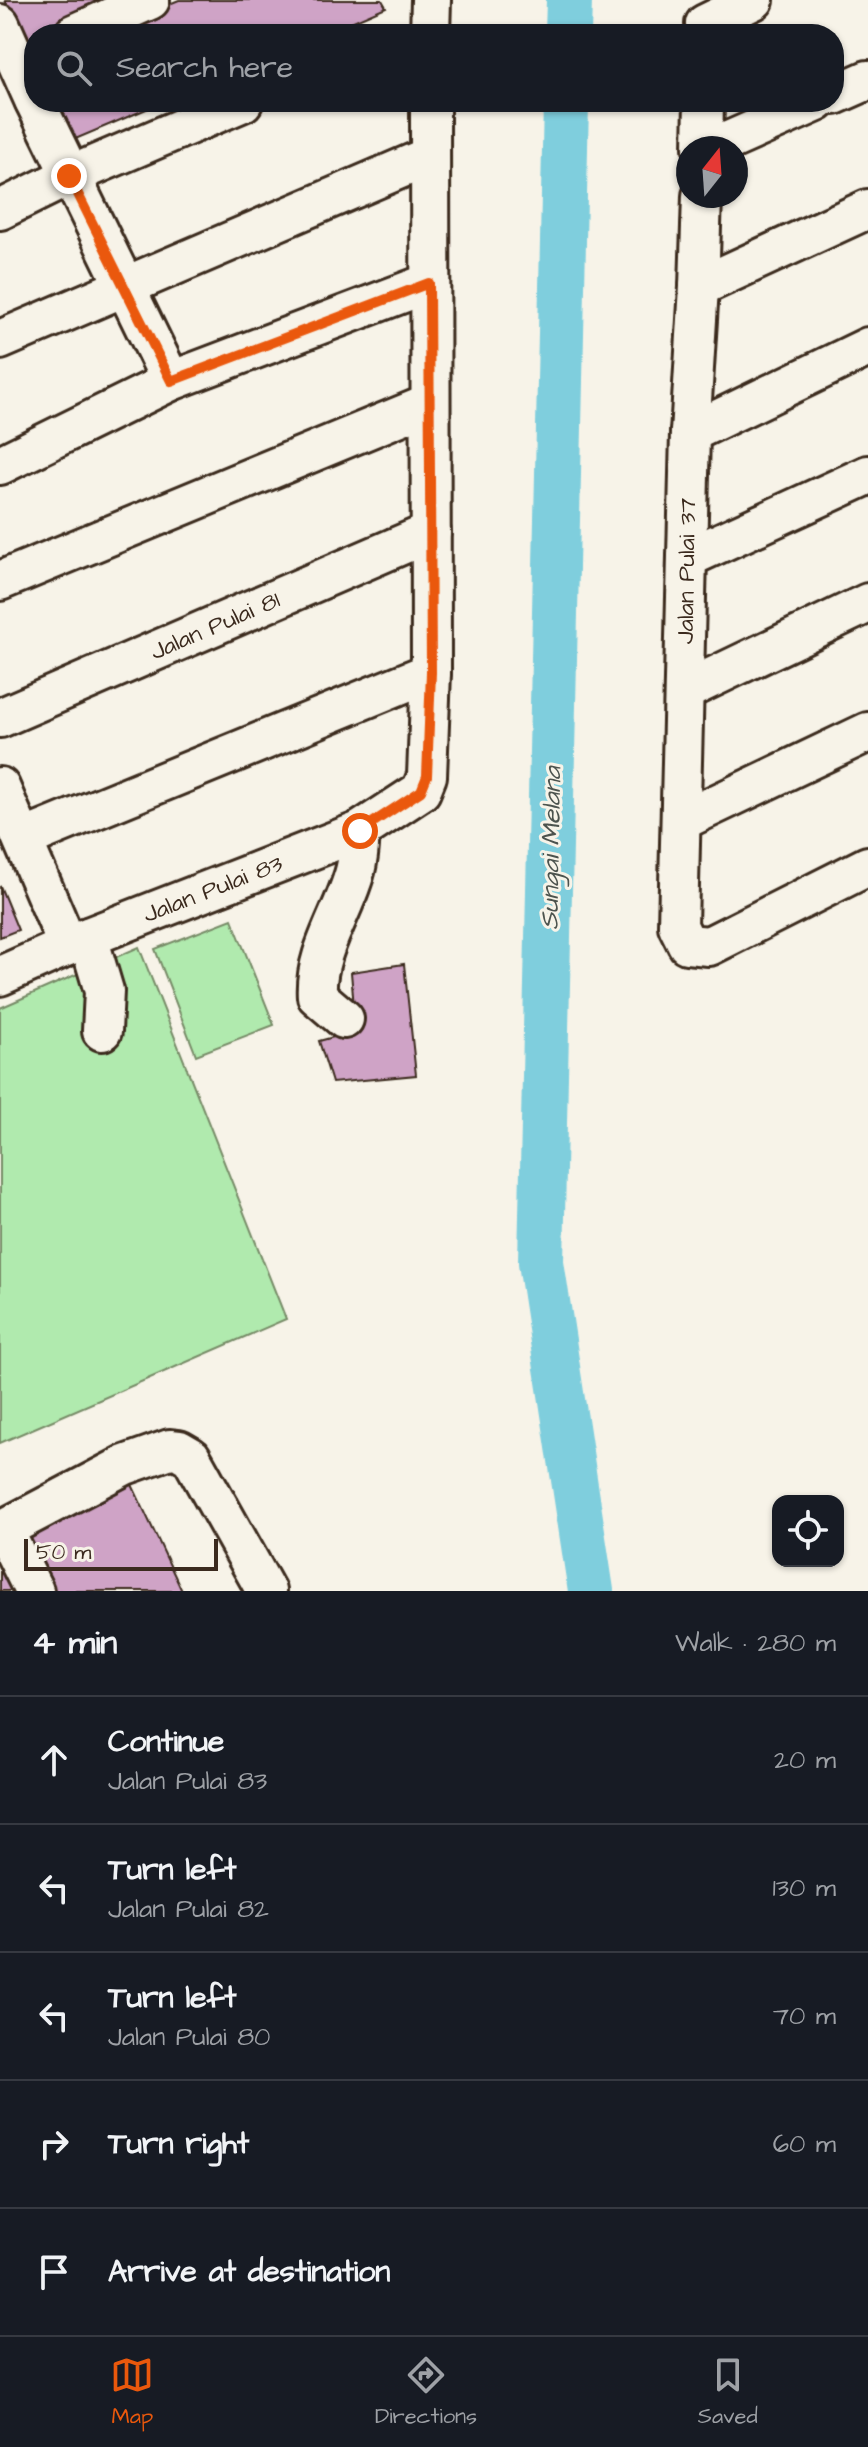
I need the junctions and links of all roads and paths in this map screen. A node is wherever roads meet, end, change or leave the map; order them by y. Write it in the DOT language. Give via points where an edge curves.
graph roads {
  1 [pos="150,0"];
  2 [pos="754,0"];
  3 [pos="705,19"];
  4 [pos="0,24"];
  5 [pos="96,24"];
  6 [pos="16,59"];
  7 [pos="24,78"];
  8 [pos="868,80"];
  9 [pos="844,91"];
  10 [pos="39,112"];
  11 [pos="219,112"];
  12 [pos="430,112"];
  13 [pos="704,112"];
  14 [pos="794,112"];
  15 [pos="703,136"];
  16 [pos="740,136"];
  17 [pos="430,156"];
  18 [pos="69,176"];
  19 [pos="702,208"];
  20 [pos="868,209"];
  21 [pos="0,210"];
  22 [pos="429,283"];
  23 [pos="124,287"];
  24 [pos="699,287"];
  25 [pos="0,340"];
  26 [pos="868,347"];
  27 [pos="171,381"];
  28 [pos="429,404"];
  29 [pos="690,433"];
  30 [pos="0,465"];
  31 [pos="868,475"];
  32 [pos="431,532"];
  33 [pos="687,558"];
  34 [pos="0,581"];
  35 [pos="868,603"];
  36 [pos="431,672"];
  37 [pos="684,691"];
  38 [pos="0,718"];
  39 [pos="868,732"];
  40 [pos="0,787"];
  41 [pos="681,821"];
  42 [pos="360,831"];
  43 [pos="23,839"];
  44 [pos="865,874"];
  45 [pos="78,941"];
  46 [pos="0,976"];
  47 [pos="344,1019"];
  48 [pos="102,1031"];
  49 [pos="2,1530"];
  50 [pos="34,1591"];
  51 [pos="266,1591"];
  1 -- 5 [label="street"];
  2 -- 3 [label="street"];
  4 -- 6 [label="street"];
  6 -- 7 [label="street"];
  8 -- 9 [label="street"];
  10 -- 18 [label="street"];
  11 -- 18 [label="street"];
  12 -- 17 [label="street"];
  13 -- 15 [label="street"];
  14 -- 16 [label="street"];
  17 -- 22 [label="street"];
  17 -- 23 [label="street"];
  18 -- 21 [label="street"];
  18 -- 23 [label="street"];
  19 -- 24 [label="street, Jalan Pulai 37"];
  20 -- 24 [label="street"];
  22 -- 27 [label="street"];
  22 -- 28 [label="street"];
  23 -- 25 [label="street"];
  23 -- 27 [label="street"];
  24 -- 29 [label="street, Jalan Pulai 37"];
  26 -- 29 [label="street"];
  27 -- 30 [label="street"];
  28 -- 32 [label="street"];
  28 -- 34 [label="street"];
  29 -- 33 [label="street, Jalan Pulai 37"];
  31 -- 33 [label="street"];
  32 -- 36 [label="street"];
  32 -- 38 [label="street, Jalan Pulai 81"];
  33 -- 37 [label="street, Jalan Pulai 37"];
  35 -- 37 [label="street"];
  36 -- 42 [label="street, Jalan Pulai 83" via="427,776 421,791"];
  36 -- 43 [label="street"];
  37 -- 41 [label="street, Jalan Pulai 37"];
  39 -- 41 [label="street"];
  40 -- 43 [label="street"];
  41 -- 44 [label="street, Jalan Pulai 37" via="678,926 687,944 709,946"];
  42 -- 45 [label="street, Jalan Pulai 83"];
  42 -- 47 [label="street" via="353,878 316,985 317,996"];
  43 -- 45 [label="street"];
  45 -- 46 [label="street, Jalan Pulai 83"];
  45 -- 48 [label="street" via="104,991"];
  49 -- 50 [label="street"];
  49 -- 51 [label="street" via="125,1465 179,1450 191,1457"];
}
